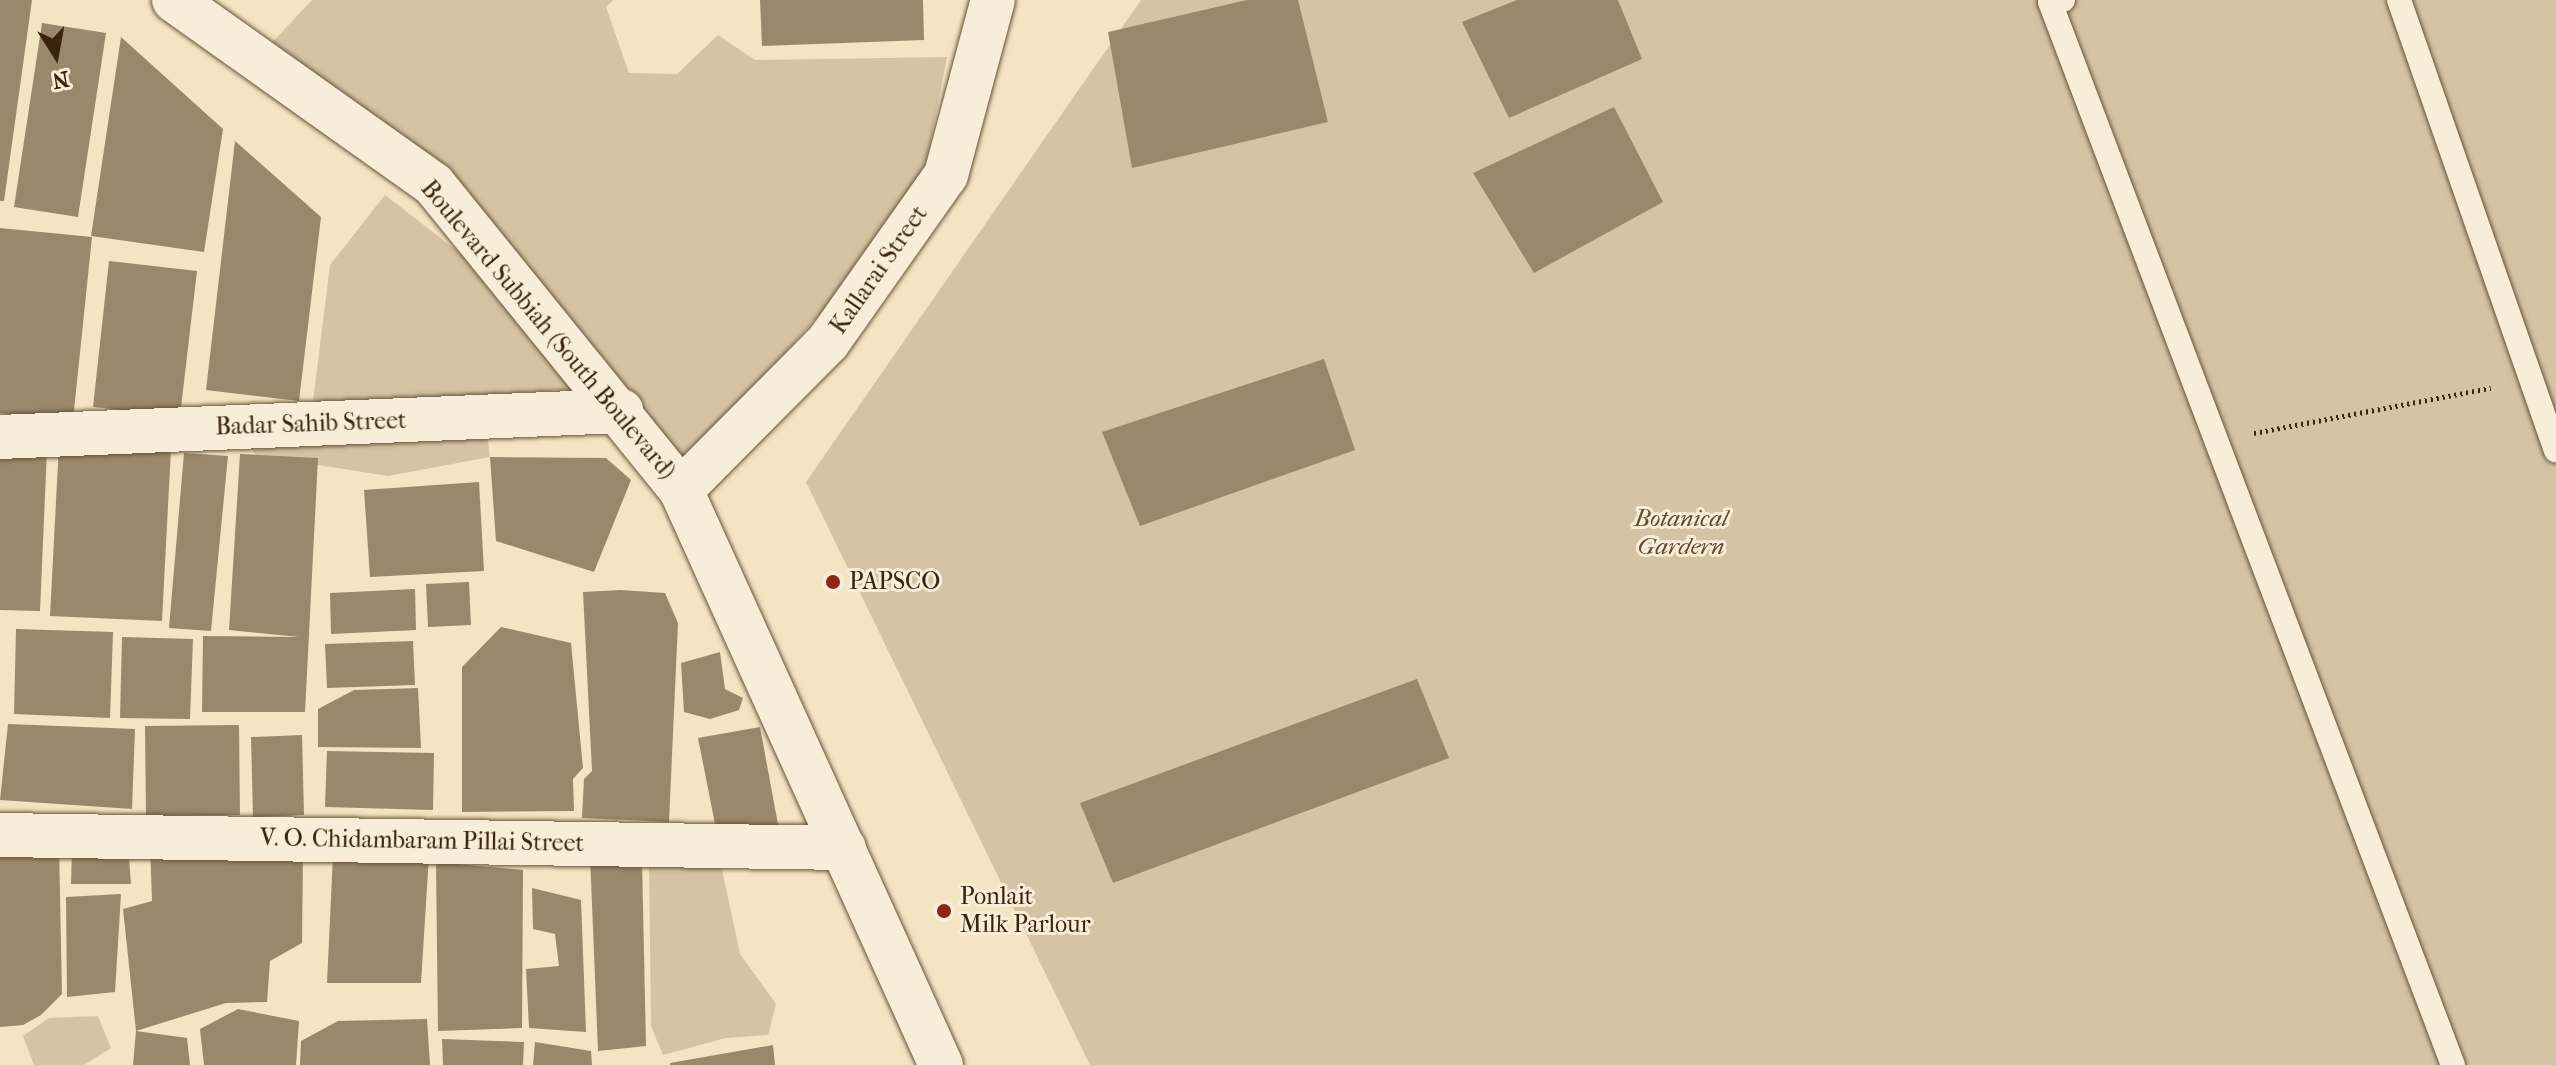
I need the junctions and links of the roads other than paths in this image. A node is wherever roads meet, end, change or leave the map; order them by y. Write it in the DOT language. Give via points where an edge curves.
graph roads {
  1 [pos="174,0"];
  2 [pos="993,0"];
  3 [pos="2063,0"];
  4 [pos="2399,0"];
  5 [pos="621,411"];
  6 [pos="0,437"];
  7 [pos="2556,450"];
  8 [pos="681,490"];
  9 [pos="0,835"];
  10 [pos="844,848"];
  11 [pos="941,1065"];
  12 [pos="2453,1065"];
  1 -- 5 [label="street, Boulevard Subbiah (South Boulevard)" via="434,185"];
  2 -- 8 [label="street, Kallarai Street" via="946,175 828,342"];
  3 -- 12 [label="lane" via="2050,2"];
  4 -- 7 [label="lane"];
  5 -- 6 [label="street, Badar Sahib Street"];
  5 -- 8 [label="street, Boulevard Subbiah (South Boulevard)"];
  8 -- 10 [label="street, Boulevard Subbiah (South Boulevard)"];
  9 -- 10 [label="street, V. O. Chidambaram Pillai Street"];
  10 -- 11 [label="street, Boulevard Subbiah (South Boulevard)"];
}
